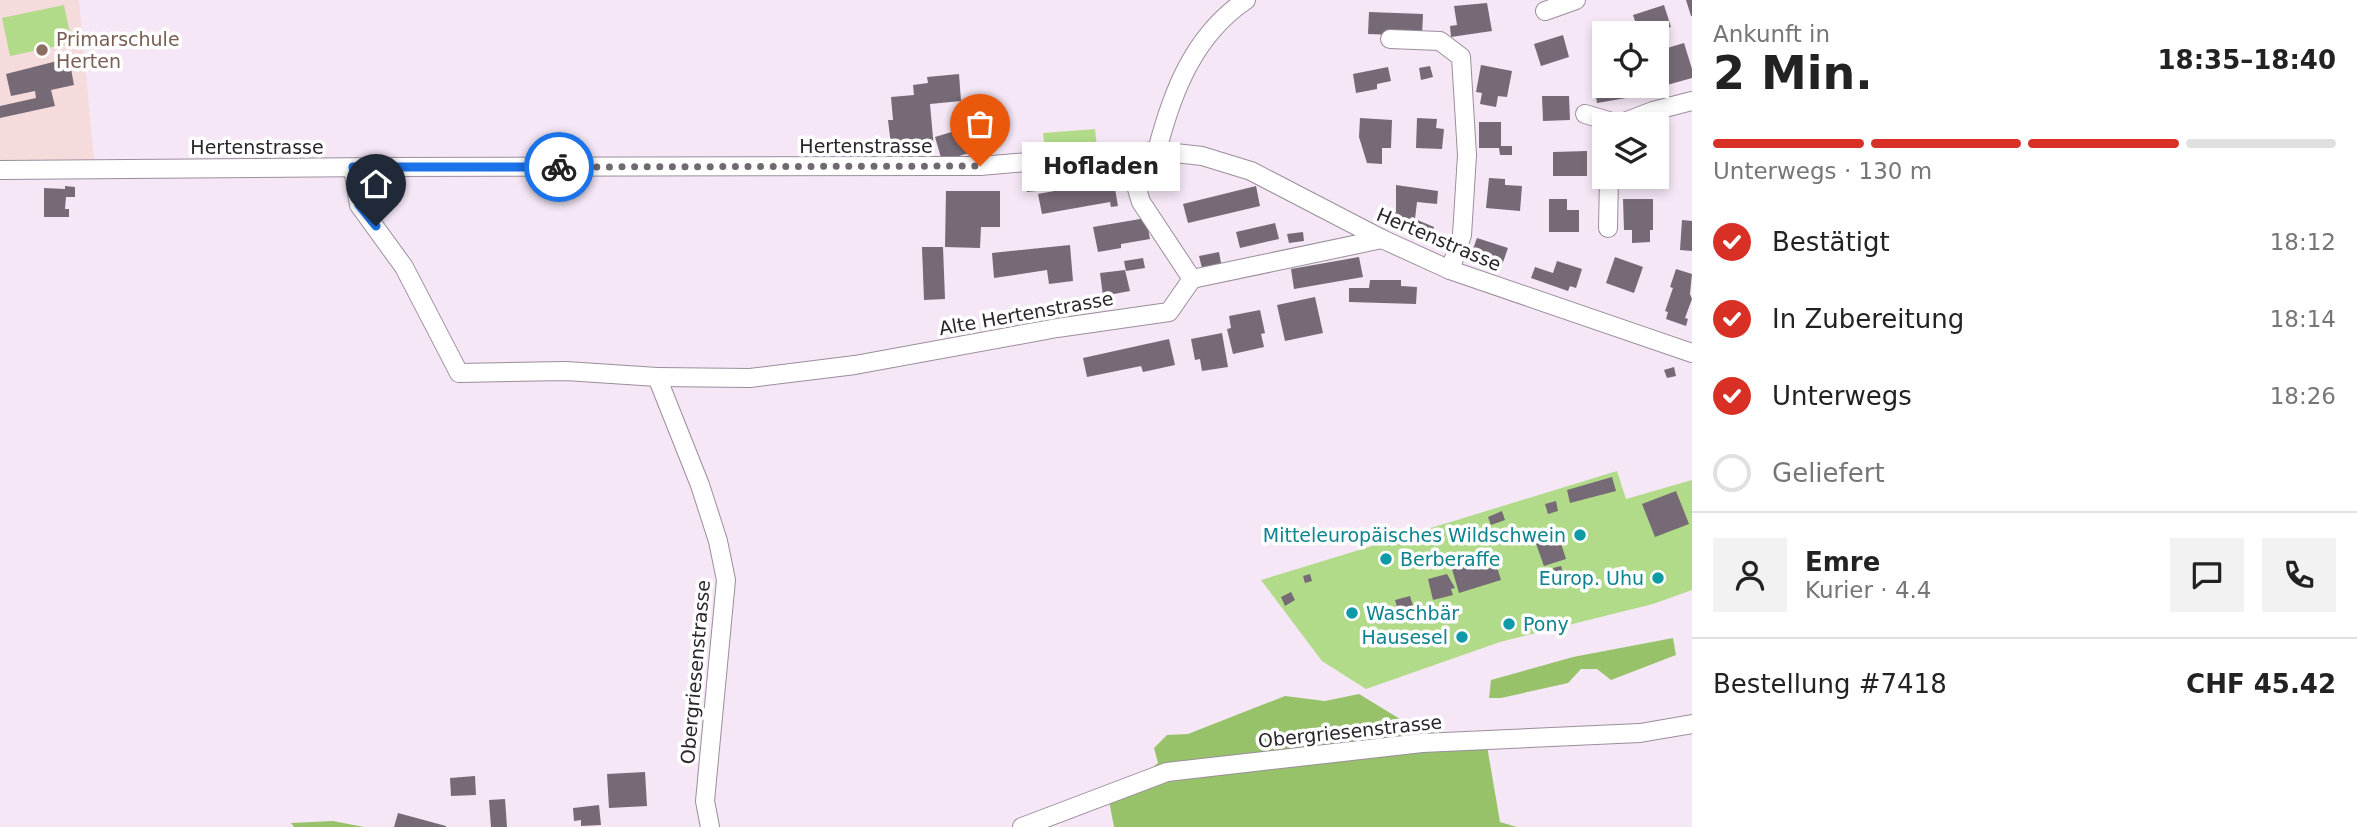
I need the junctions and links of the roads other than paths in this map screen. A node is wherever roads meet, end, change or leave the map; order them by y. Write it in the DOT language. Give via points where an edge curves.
graph roads {
  1 [pos="1246,0"];
  2 [pos="1576,0"];
  3 [pos="1545,11"];
  4 [pos="1390,39"];
  5 [pos="1692,101"];
  6 [pos="1650,112"];
  7 [pos="1585,114"];
  8 [pos="1592,116"];
  9 [pos="1157,151"];
  10 [pos="1126,153"];
  11 [pos="353,167"];
  12 [pos="0,170"];
  13 [pos="1608,189"];
  14 [pos="1608,228"];
  15 [pos="1382,239"];
  16 [pos="1450,270"];
  17 [pos="1192,279"];
  18 [pos="1692,353"];
  19 [pos="657,377"];
  20 [pos="1692,724"];
  21 [pos="710,827"];
  22 [pos="1022,827"];
  1 -- 9 [label="street" via="1201,41 1180,81"];
  2 -- 3 [label="street"];
  4 -- 16 [label="street" via="1440,41 1461,57 1467,155 1462,235"];
  5 -- 6 [label="street"];
  7 -- 8 [label="street"];
  9 -- 10 [label="street, Hertenstrasse"];
  9 -- 15 [label="street, Hertenstrasse" via="1202,156 1251,171"];
  10 -- 11 [label="street, Hertenstrasse" via="980,166"];
  10 -- 17 [label="street" via="1141,202"];
  11 -- 12 [label="street, Hertenstrasse"];
  11 -- 19 [label="street" via="359,205 404,267 458,373 566,370"];
  13 -- 14 [label="street"];
  15 -- 16 [label="street, Hertenstrasse"];
  15 -- 17 [label="street"];
  16 -- 18 [label="street, Hertenstrasse"];
  17 -- 19 [label="street, Alte Hertenstrasse" via="1169,312 763,377"];
  19 -- 21 [label="street, Obergriesenstrasse" via="700,485 726,580 705,801"];
  20 -- 22 [label="street, Obergriesenstrasse" via="1640,733 1422,743 1167,772"];
}
